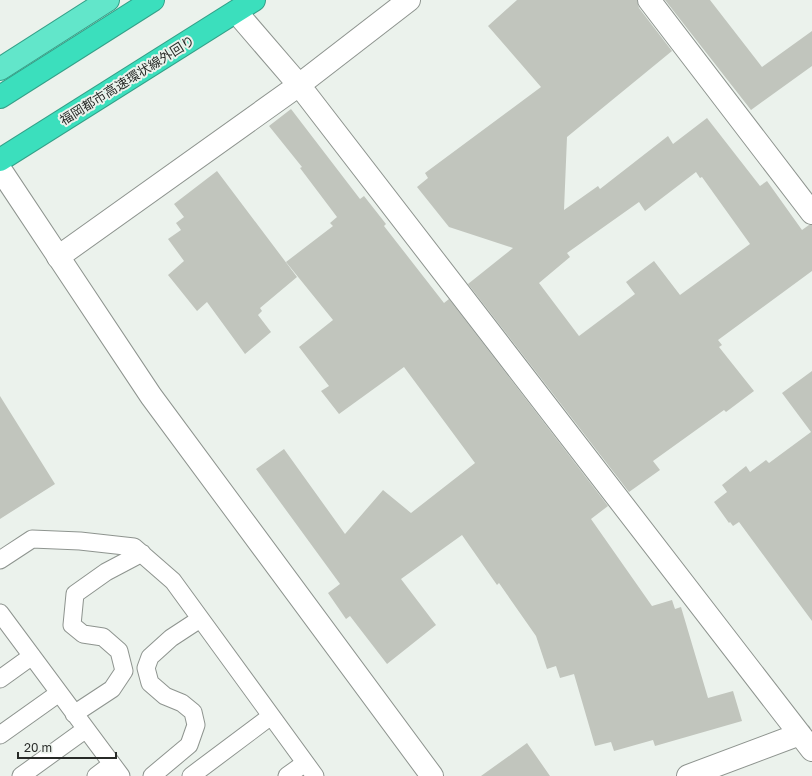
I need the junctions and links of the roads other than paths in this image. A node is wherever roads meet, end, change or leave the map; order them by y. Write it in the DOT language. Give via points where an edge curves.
graph roads {
  1 [pos="108,0"];
  2 [pos="153,0"];
  3 [pos="255,0"];
  4 [pos="409,0"];
  5 [pos="649,0"];
  6 [pos="237,13"];
  7 [pos="0,69"];
  8 [pos="299,85"];
  9 [pos="0,97"];
  10 [pos="0,160"];
  11 [pos="0,164"];
  12 [pos="0,169"];
  13 [pos="812,213"];
  14 [pos="58,257"];
  15 [pos="142,553"];
  16 [pos="0,560"];
  17 [pos="0,613"];
  18 [pos="200,619"];
  19 [pos="32,656"];
  20 [pos="0,679"];
  21 [pos="59,693"];
  22 [pos="74,714"];
  23 [pos="271,716"];
  24 [pos="86,729"];
  25 [pos="0,735"];
  26 [pos="806,742"];
  27 [pos="310,769"];
  28 [pos="116,770"];
  29 [pos="21,776"];
  30 [pos="96,776"];
  31 [pos="152,776"];
  32 [pos="190,776"];
  33 [pos="287,776"];
  34 [pos="432,776"];
  35 [pos="688,776"];
  1 -- 7 [label="highway"];
  2 -- 9 [label="highway"];
  3 -- 6 [label="highway"];
  3 -- 10 [label="highway, 福岡都市高速環状線外回り"];
  4 -- 8 [label="street"];
  5 -- 13 [label="street"];
  6 -- 8 [label="street"];
  6 -- 11 [label="highway"];
  8 -- 14 [label="street"];
  8 -- 26 [label="street"];
  12 -- 14 [label="street"];
  14 -- 34 [label="street" via="152,396"];
  15 -- 16 [label="lane" via="134,547 32,539"];
  15 -- 18 [label="lane" via="173,581"];
  15 -- 22 [label="lane" via="106,572 75,594 72,625 83,634 103,638 119,651 124,671 112,689"];
  17 -- 19 [label="lane"];
  18 -- 23 [label="lane"];
  18 -- 31 [label="lane" via="150,656 146,668 150,683 165,696 182,703 193,712 196,726 189,745"];
  19 -- 20 [label="lane"];
  19 -- 21 [label="lane"];
  21 -- 22 [label="lane"];
  21 -- 25 [label="lane"];
  22 -- 24 [label="lane"];
  23 -- 27 [label="lane"];
  23 -- 32 [label="lane"];
  24 -- 28 [label="lane"];
  24 -- 29 [label="lane"];
  26 -- 35 [label="street"];
  27 -- 33 [label="lane"];
  28 -- 30 [label="lane"];
}
